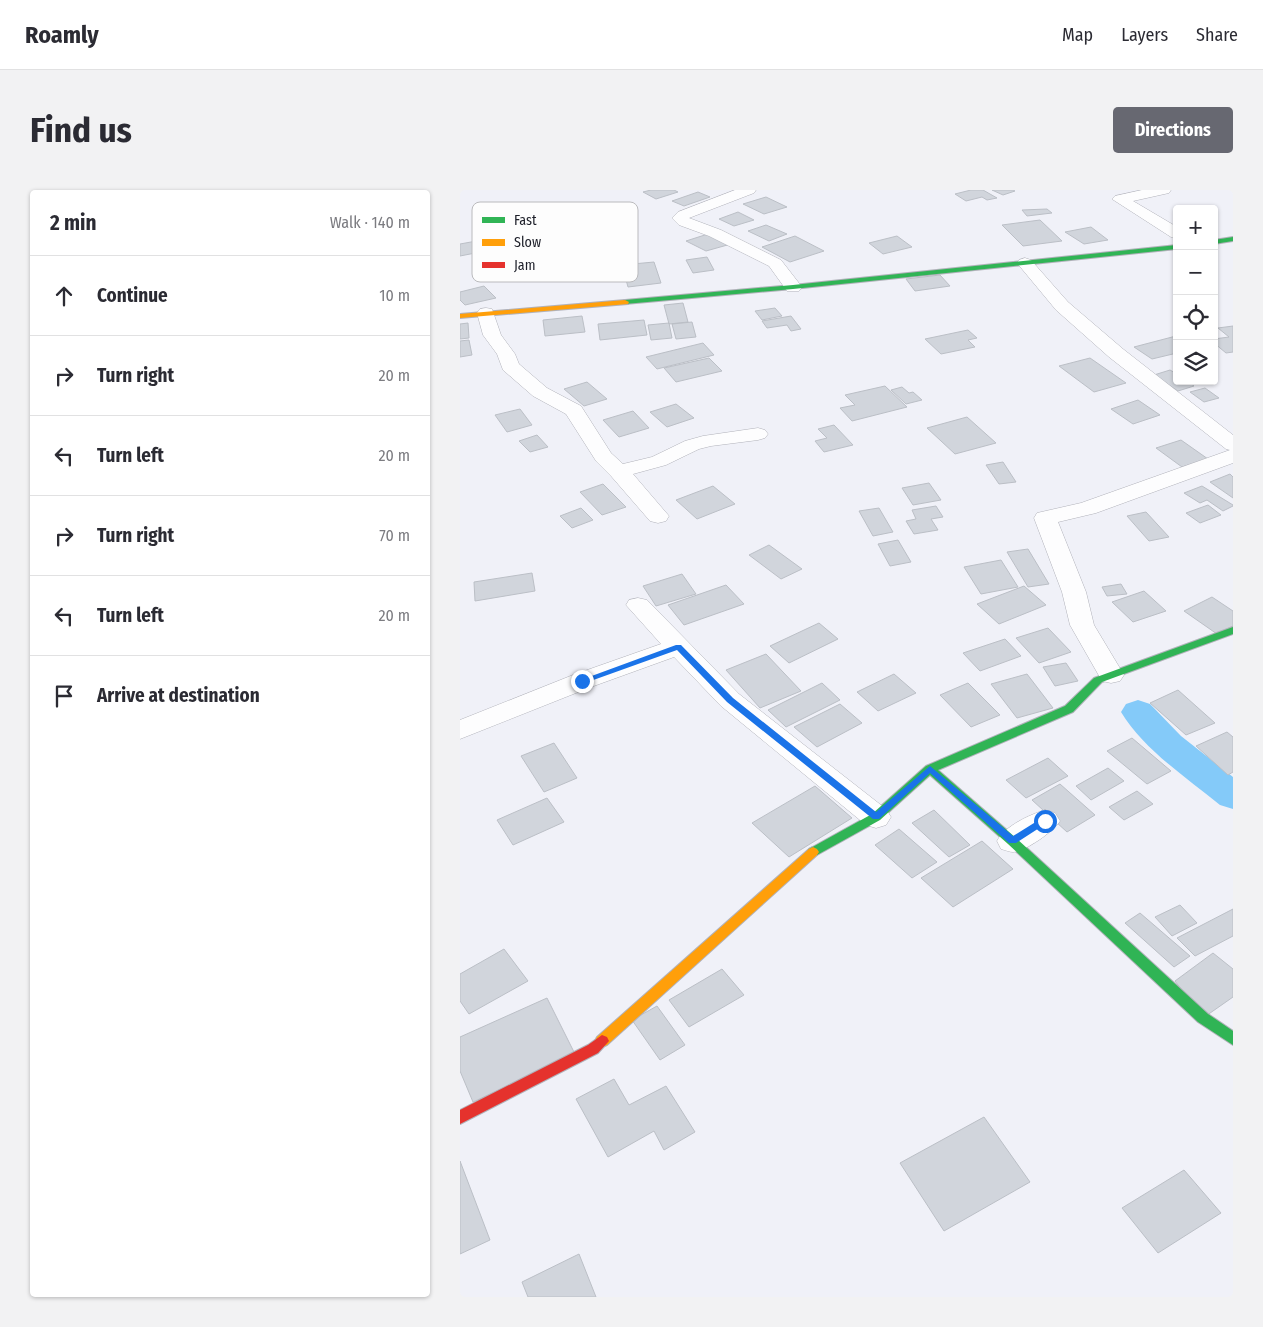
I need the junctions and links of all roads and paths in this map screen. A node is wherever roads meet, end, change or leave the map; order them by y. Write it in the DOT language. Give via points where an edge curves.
graph roads {
  1 [pos="749,190"];
  2 [pos="1164,190"];
  3 [pos="1173,232"];
  4 [pos="1233,238"];
  5 [pos="1218,241"];
  6 [pos="1173,247"];
  7 [pos="1024,263"];
  8 [pos="793,287"];
  9 [pos="486,313"];
  10 [pos="460,316"];
  11 [pos="758,434"];
  12 [pos="1233,445"];
  13 [pos="1233,456"];
  14 [pos="618,471"];
  15 [pos="658,516"];
  16 [pos="638,605"];
  17 [pos="1233,630"];
  18 [pos="678,647"];
  19 [pos="1111,675"];
  20 [pos="460,730"];
  21 [pos="930,769"];
  22 [pos="876,817"];
  23 [pos="1045,821"];
  24 [pos="1012,841"];
  25 [pos="1233,1039"];
  26 [pos="460,1117"];
  1 -- 8 [label="street" via="680,218 774,264"];
  2 -- 3 [label="street" via="1120,199"];
  4 -- 5 [label="street"];
  6 -- 7 [label="street"];
  7 -- 8 [label="street"];
  7 -- 12 [label="street" via="1062,306"];
  8 -- 9 [label="street"];
  9 -- 10 [label="street"];
  9 -- 14 [label="street" via="492,334 510,366 540,392 574,410 603,457"];
  11 -- 14 [label="street" via="701,443 659,461"];
  13 -- 19 [label="street" via="1088,508 1045,518 1074,592 1082,625"];
  14 -- 15 [label="street"];
  16 -- 18 [label="street"];
  17 -- 19 [label="street"];
  18 -- 20 [label="street"];
  18 -- 22 [label="street" via="730,700"];
  19 -- 21 [label="street" via="1098,680 1069,709"];
  21 -- 22 [label="street"];
  21 -- 24 [label="street"];
  22 -- 26 [label="street" via="814,851 593,1049"];
  23 -- 24 [label="street"];
  24 -- 25 [label="street" via="1203,1018"];
}
